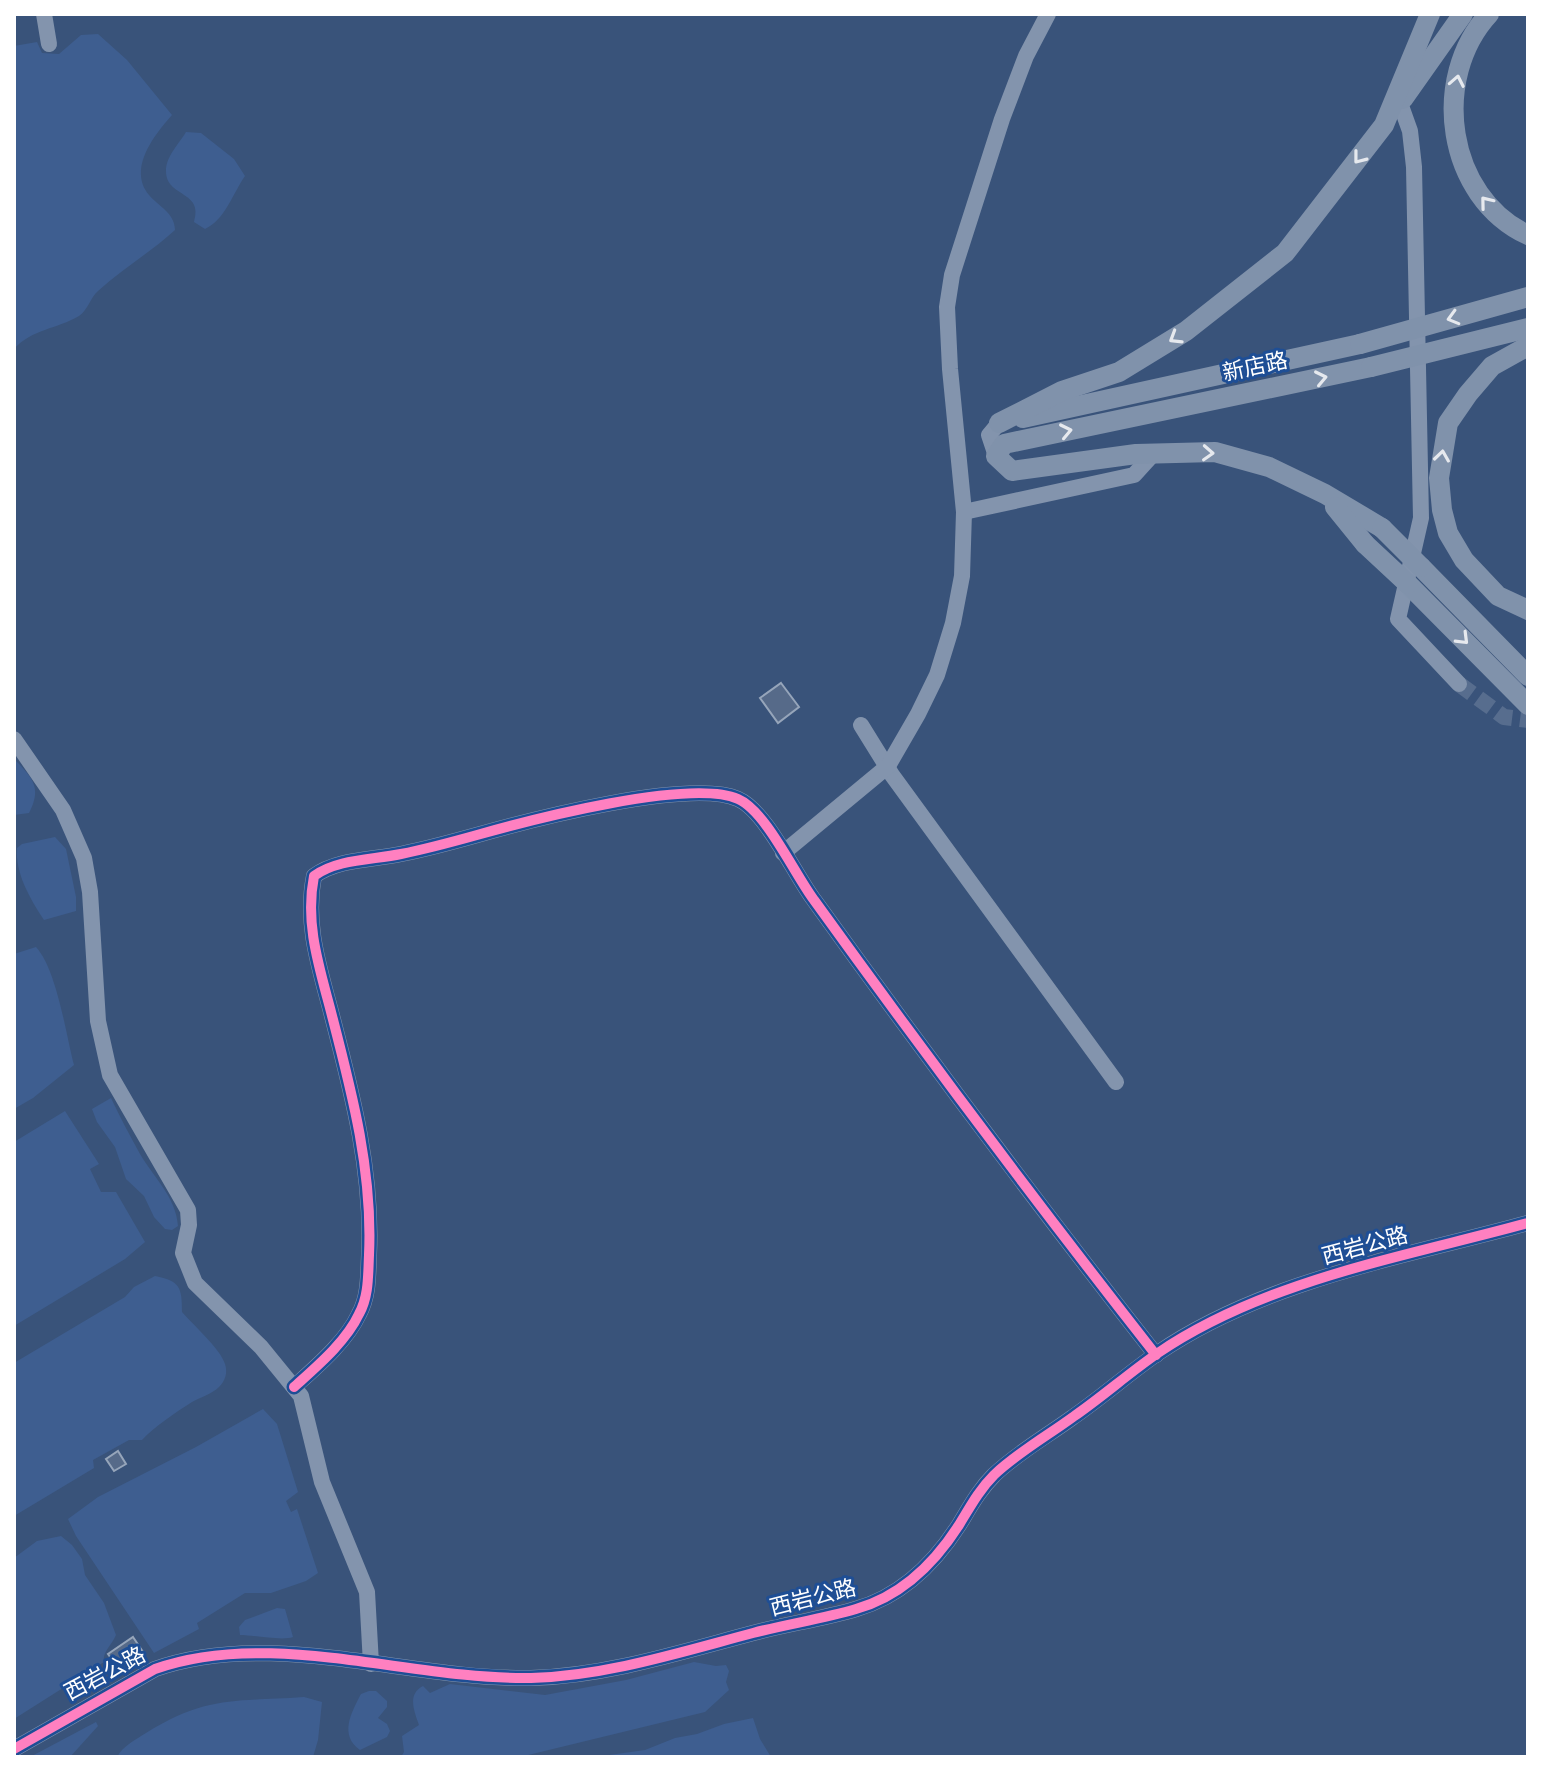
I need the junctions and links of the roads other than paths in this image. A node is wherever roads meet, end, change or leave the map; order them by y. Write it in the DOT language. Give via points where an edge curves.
graph roads {
  1 [pos="44,14"];
  2 [pos="1048,14"];
  3 [pos="1430,14"];
  4 [pos="1463,14"];
  5 [pos="1489,14"];
  6 [pos="49,44"];
  7 [pos="1400,103"];
  8 [pos="1384,125"];
  9 [pos="1528,235"];
  10 [pos="1528,297"];
  11 [pos="1528,328"];
  12 [pos="1528,346"];
  13 [pos="999,423"];
  14 [pos="1154,453"];
  15 [pos="996,456"];
  16 [pos="1325,494"];
  17 [pos="964,512"];
  18 [pos="1415,576"];
  19 [pos="1528,610"];
  20 [pos="1528,676"];
  21 [pos="1459,684"];
  22 [pos="1528,705"];
  23 [pos="861,725"];
  24 [pos="14,739"];
  25 [pos="888,766"];
  26 [pos="783,853"];
  27 [pos="1116,1082"];
  28 [pos="1528,1223"];
  29 [pos="1156,1355"];
  30 [pos="294,1387"];
  31 [pos="371,1664"];
  32 [pos="14,1749"];
  1 -- 6 [label="street"];
  2 -- 17 [label="street" via="1002,119 952,275 947,307 950,369"];
  3 -- 8 [label="main road"];
  4 -- 7 [label="main road"];
  9 -- 5 [label="main road, one-way" via="1498,216 1475,187 1453,127 1455,87 1467,45"];
  7 -- 8 [label="main road"];
  7 -- 21 [label="street" via="1414,167 1421,518 1398,619"];
  8 -- 13 [label="main road, one-way" via="1285,253 1186,331 1119,372 1062,391"];
  10 -- 13 [label="main road, 新店路, one-way, bridge" via="1360,344"];
  15 -- 11 [label="main road, 新店路, one-way, bridge" via="1004,444 1371,367"];
  19 -- 12 [label="main road, one-way" via="1498,596 1464,560 1448,533 1439,478 1448,423 1492,366"];
  13 -- 15 [label="street" via="989,435"];
  14 -- 15 [label="main road" via="1012,471"];
  14 -- 16 [label="main road, one-way" via="1215,452 1269,467"];
  14 -- 17 [label="street" via="1134,475"];
  16 -- 18 [label="main road, bridge" via="1365,544"];
  16 -- 18 [label="main road, bridge" via="1382,528"];
  17 -- 25 [label="street" via="962,576 953,623 937,675"];
  18 -- 20 [label="main road"];
  18 -- 22 [label="main road, one-way"];
  23 -- 25 [label="street"];
  24 -- 30 [label="street" via="63,810 84,858 103,1050 110,1075 188,1210 183,1253 187,1269"];
  25 -- 26 [label="street"];
  25 -- 27 [label="street"];
  26 -- 29 [label="street" via="1046,1215"];
  26 -- 30 [label="street" via="767,825 738,799 705,794 559,812 416,851 335,864 314,876 309,903 312,938 352,1093 371,1215 366,1298 358,1317"];
  28 -- 29 [label="street, 西岩公路" via="1255,1300"];
  29 -- 31 [label="street, 西岩公路" via="994,1474 937,1556 913,1580 858,1609 571,1676 527,1678"];
  30 -- 31 [label="street" via="301,1396 322,1482 367,1592"];
  31 -- 32 [label="street, 西岩公路" via="266,1653 179,1661 155,1669"];
}
